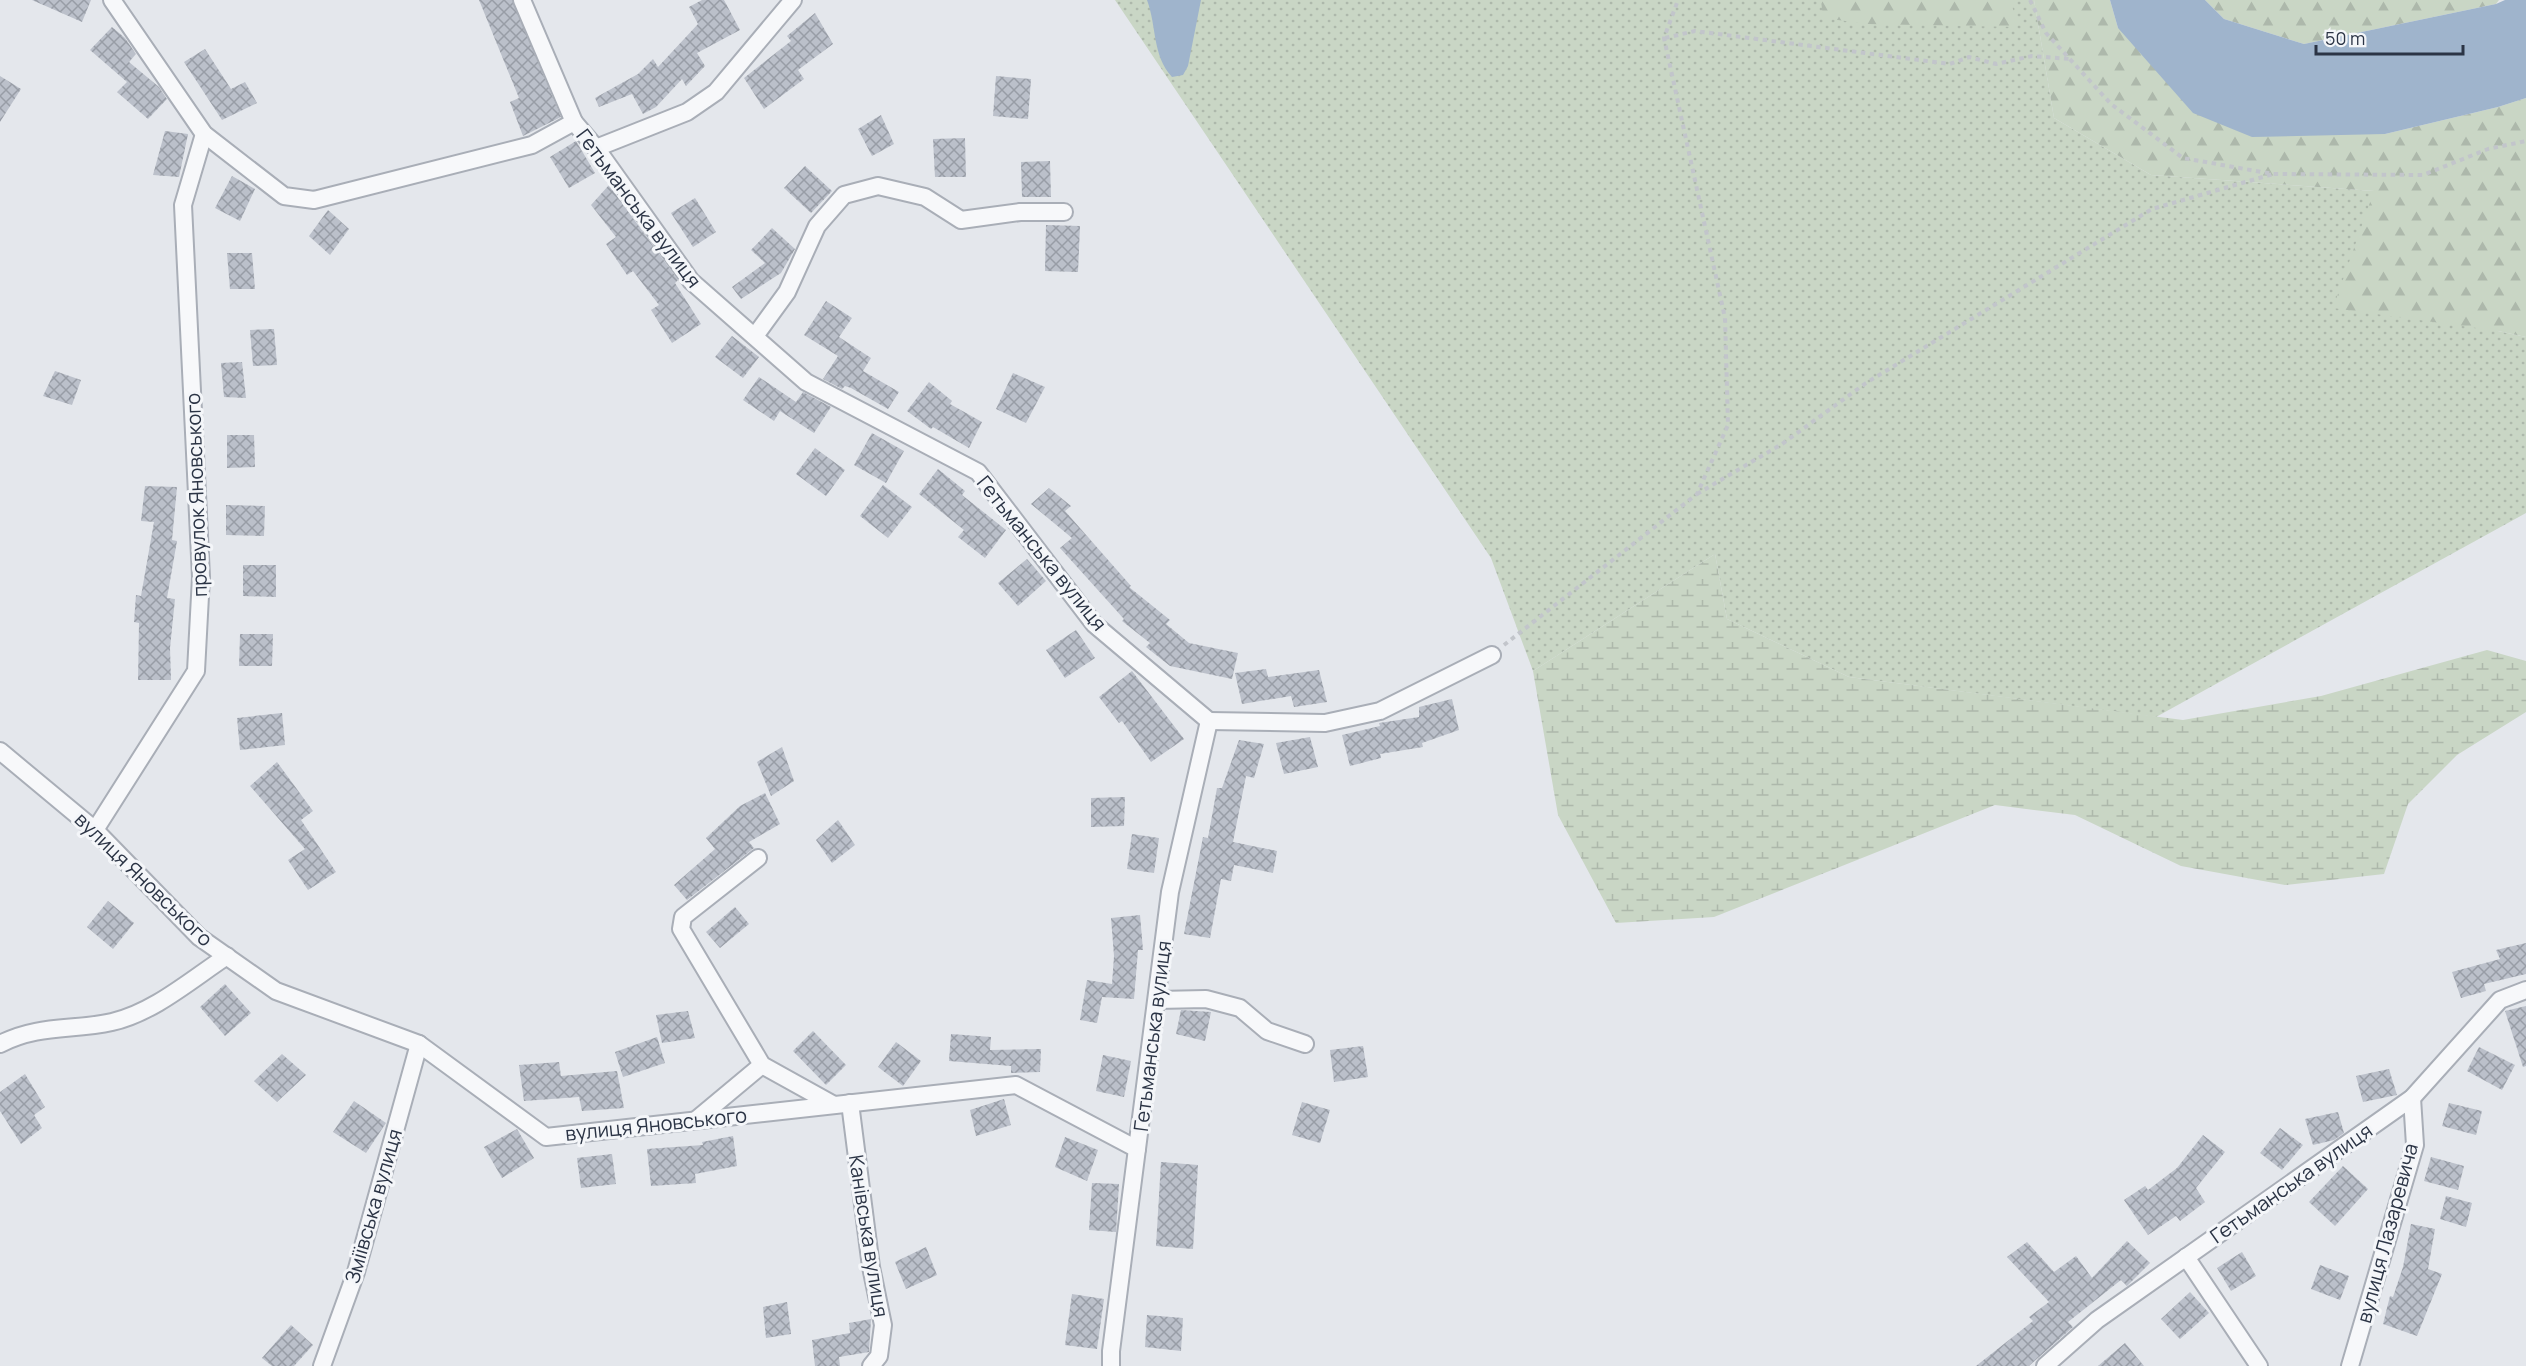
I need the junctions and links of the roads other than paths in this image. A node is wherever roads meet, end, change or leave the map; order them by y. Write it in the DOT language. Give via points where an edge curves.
graph roads {
  1 [pos="112,0"];
  2 [pos="522,0"];
  3 [pos="793,0"];
  4 [pos="574,122"];
  5 [pos="204,134"];
  6 [pos="596,148"];
  7 [pos="1064,212"];
  8 [pos="755,336"];
  9 [pos="1492,655"];
  10 [pos="1209,721"];
  11 [pos="0,751"];
  12 [pos="95,830"];
  13 [pos="758,858"];
  14 [pos="227,956"];
  15 [pos="2526,990"];
  16 [pos="1156,1000"];
  17 [pos="0,1044"];
  18 [pos="419,1044"];
  19 [pos="1305,1044"];
  20 [pos="762,1065"];
  21 [pos="2412,1098"];
  22 [pos="842,1104"];
  23 [pos="696,1120"];
  24 [pos="1137,1149"];
  25 [pos="2186,1257"];
  26 [pos="322,1366"];
  27 [pos="871,1366"];
  28 [pos="1112,1366"];
  29 [pos="2045,1366"];
  30 [pos="2259,1366"];
  31 [pos="2350,1366"];
  1 -- 5 [label="street, Гетьманська вулиця"];
  2 -- 4 [label="street"];
  3 -- 6 [label="street" via="716,92 687,112"];
  4 -- 5 [label="street, Гетьманська вулиця" via="532,145 314,200 284,196"];
  4 -- 6 [label="street, Гетьманська вулиця"];
  5 -- 12 [label="street, провулок Яновського" via="183,205 201,578 196,671"];
  6 -- 8 [label="street, Гетьманська вулиця" via="691,281"];
  7 -- 8 [label="street" via="1020,212 961,220 925,197 878,186 844,195 817,226 787,292"];
  8 -- 10 [label="street, Гетьманська вулиця" via="806,382 978,472 1094,624"];
  9 -- 10 [label="street" via="1380,711 1325,723"];
  10 -- 16 [label="street, Гетьманська вулиця" via="1170,892"];
  11 -- 12 [label="street, вулиця Яновського"];
  12 -- 14 [label="street, вулиця Яновського" via="199,937"];
  13 -- 20 [label="street" via="683,917 681,929"];
  14 -- 17 [label="street" via="150,1006 112,1022 22,1033"];
  14 -- 18 [label="street, вулиця Яновського" via="276,991"];
  15 -- 21 [label="street, Гетьманська вулиця" via="2500,1000"];
  16 -- 19 [label="street" via="1206,999 1240,1008 1267,1031"];
  16 -- 24 [label="street, Гетьманська вулиця"];
  18 -- 23 [label="street, вулиця Яновського" via="546,1137"];
  18 -- 26 [label="street, Зміївська вулиця" via="356,1272"];
  20 -- 22 [label="street"];
  20 -- 23 [label="street"];
  21 -- 25 [label="street, Гетьманська вулиця"];
  21 -- 31 [label="street, вулиця Лазаревича" via="2415,1145"];
  22 -- 23 [label="street, вулиця Яновського"];
  22 -- 24 [label="street, вулиця Яновського" via="1016,1085"];
  22 -- 27 [label="street, Канівська вулиця" via="883,1324 879,1356"];
  24 -- 28 [label="street, Гетьманська вулиця"];
  25 -- 29 [label="street, Гетьманська вулиця" via="2097,1320"];
  25 -- 30 [label="street"];
}
